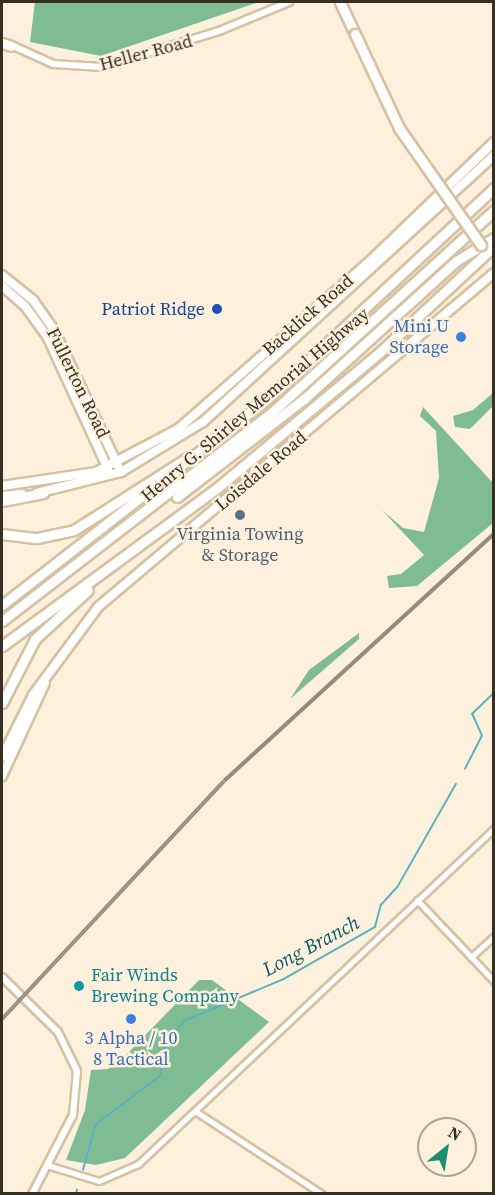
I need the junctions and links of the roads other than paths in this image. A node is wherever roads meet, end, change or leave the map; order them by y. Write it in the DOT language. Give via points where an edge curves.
graph roads {
  1 [pos="289,2"];
  2 [pos="340,2"];
  3 [pos="5,43"];
  4 [pos="494,142"];
  5 [pos="494,155"];
  6 [pos="494,189"];
  7 [pos="494,210"];
  8 [pos="494,238"];
  9 [pos="481,245"];
  10 [pos="494,246"];
  11 [pos="494,273"];
  12 [pos="2,275"];
  13 [pos="2,286"];
  14 [pos="226,433"];
  15 [pos="117,463"];
  16 [pos="107,467"];
  17 [pos="121,472"];
  18 [pos="110,476"];
  19 [pos="2,486"];
  20 [pos="43,493"];
  21 [pos="2,496"];
  22 [pos="2,501"];
  23 [pos="123,533"];
  24 [pos="2,534"];
  25 [pos="105,573"];
  26 [pos="2,604"];
  27 [pos="2,621"];
  28 [pos="2,646"];
  29 [pos="45,683"];
  30 [pos="2,703"];
  31 [pos="2,757"];
  32 [pos="2,776"];
  33 [pos="494,828"];
  34 [pos="417,900"];
  35 [pos="494,936"];
  36 [pos="471,957"];
  37 [pos="2,977"];
  38 [pos="494,981"];
  39 [pos="195,1112"];
  40 [pos="47,1165"];
  41 [pos="32,1194"];
  42 [pos="322,1194"];
  1 -- 3 [label="street, Heller Road" via="239,25 110,66 62,66"];
  2 -- 9 [label="highway, bridge" via="399,128"];
  4 -- 15 [label="main road, Backlick Road" via="216,399 178,429"];
  5 -- 17 [label="main road, Backlick Road" via="231,398 165,448"];
  6 -- 14 [label="highway, Henry G. Shirley Memorial Highway" via="360,316"];
  7 -- 23 [label="highway" via="344,350"];
  8 -- 9 [label="highway"];
  9 -- 23 [label="highway" via="456,261 258,437"];
  10 -- 25 [label="highway, Henry G. Shirley Memorial Highway" via="305,416"];
  11 -- 29 [label="main road, Loisdale Road" via="107,598 72,638"];
  12 -- 15 [label="main road, Fullerton Road" via="33,300 54,330"];
  13 -- 16 [label="main road, Fullerton Road" via="25,306 48,338"];
  14 -- 24 [label="highway" via="80,527 44,537"];
  14 -- 26 [label="highway, Henry G. Shirley Memorial Highway"];
  15 -- 16 [label="main road, Backlick Road"];
  15 -- 17 [label="main road, Fullerton Road"];
  16 -- 18 [label="main road, Fullerton Road"];
  16 -- 19 [label="main road, Backlick Road" via="71,478"];
  17 -- 18 [label="main road, Backlick Road"];
  18 -- 20 [label="main road, Backlick Road"];
  20 -- 21 [label="main road, Backlick Road"];
  20 -- 22 [label="highway"];
  23 -- 27 [label="highway"];
  25 -- 28 [label="highway, Henry G. Shirley Memorial Highway"];
  25 -- 30 [label="highway" via="39,634"];
  29 -- 31 [label="main road, Loisdale Road" via="33,695"];
  29 -- 32 [label="main road, Loisdale Road"];
  33 -- 34 [label="street"];
  34 -- 36 [label="street"];
  34 -- 39 [label="street"];
  35 -- 36 [label="street"];
  36 -- 38 [label="street"];
  37 -- 40 [label="street" via="58,1032 76,1065 73,1115"];
  39 -- 40 [label="street" via="123,1174 84,1179"];
  39 -- 42 [label="street"];
  40 -- 41 [label="street"];
}
